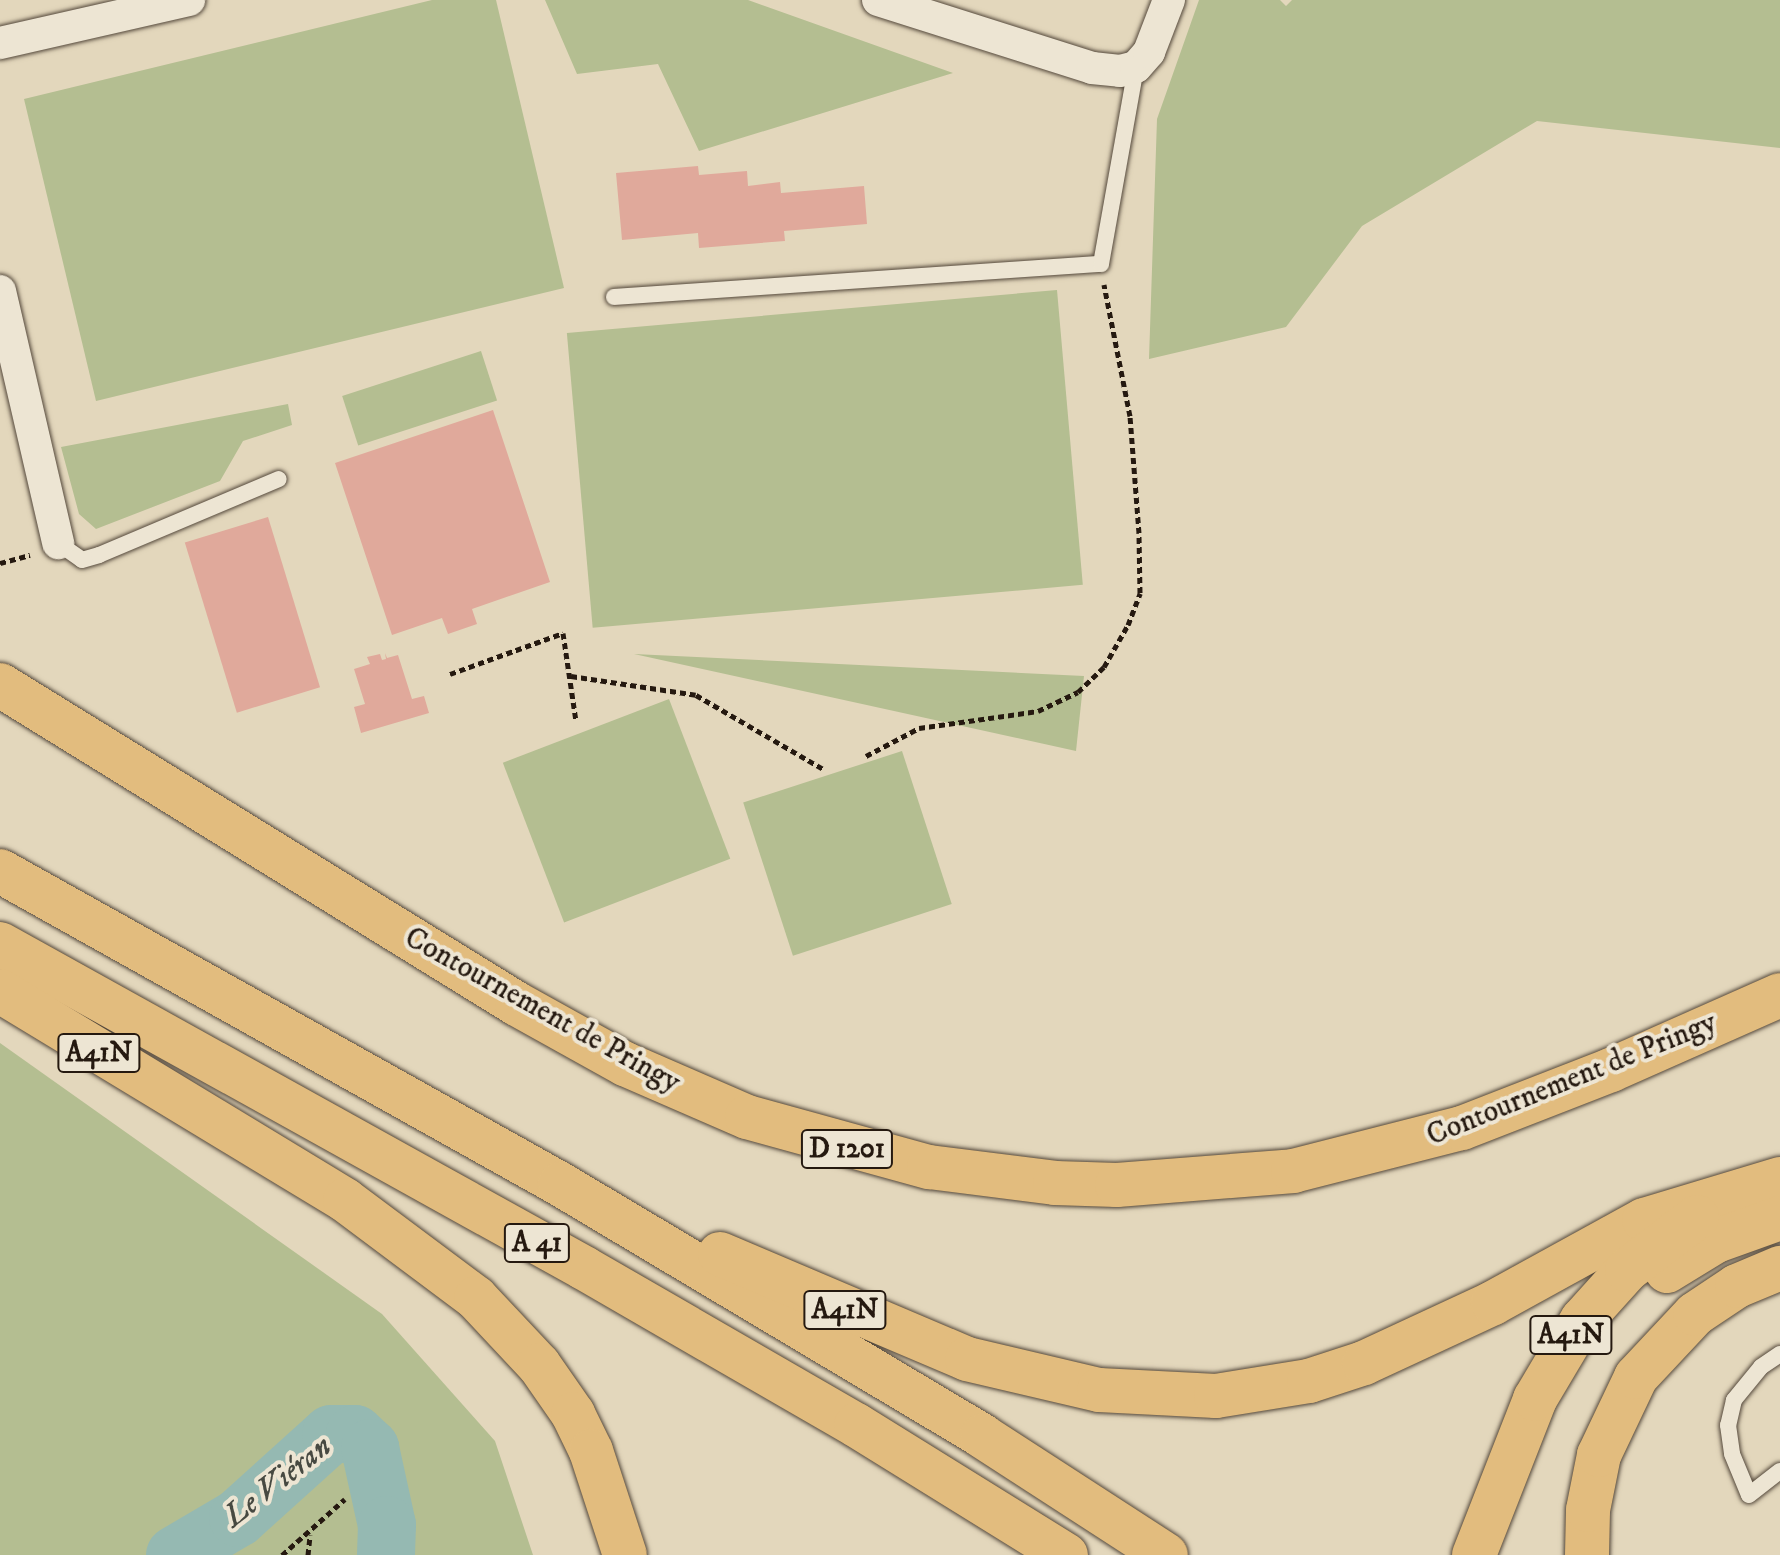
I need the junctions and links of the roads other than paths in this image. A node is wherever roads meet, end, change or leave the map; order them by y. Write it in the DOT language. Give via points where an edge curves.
graph roads {
  1 [pos="189,0"];
  2 [pos="878,0"];
  3 [pos="1169,0"];
  4 [pos="0,43"];
  5 [pos="1136,67"];
  6 [pos="0,291"];
  7 [pos="614,297"];
  8 [pos="279,479"];
  9 [pos="58,543"];
  10 [pos="0,685"];
  11 [pos="0,717"];
  12 [pos="0,871"];
  13 [pos="0,944"];
  14 [pos="0,991"];
  15 [pos="1780,995"];
  16 [pos="1780,1025"];
  17 [pos="560,1184"];
  18 [pos="1772,1194"];
  19 [pos="1780,1268"];
  20 [pos="1780,1354"];
  21 [pos="1780,1471"];
  22 [pos="625,1555"];
  23 [pos="1066,1555"];
  24 [pos="1166,1555"];
  25 [pos="1474,1555"];
  26 [pos="1482,1555"];
  27 [pos="1587,1555"];
  1 -- 4 [label="street"];
  2 -- 5 [label="street" via="1092,68"];
  3 -- 5 [label="street" via="1149,52"];
  5 -- 7 [label="lane" via="1101,264"];
  6 -- 9 [label="street"];
  8 -- 9 [label="lane" via="82,560"];
  10 -- 15 [label="highway, Contournement de Pringy / D 1201" via="517,1004 625,1064 747,1117 868,1155 929,1167 1117,1185 1308,1168 1513,1110"];
  11 -- 16 [label="highway, Contournement de Pringy / D 1201" via="435,986 608,1084 753,1149 927,1195 998,1206 1126,1212 1213,1208 1315,1193 1469,1154"];
  12 -- 17 [label="highway, A 41"];
  13 -- 23 [label="highway, A 41" via="584,1268 856,1425"];
  14 -- 22 [label="highway, A41N" via="345,1200 476,1298 539,1365 573,1414 591,1451"];
  17 -- 18 [label="highway, A41N" via="967,1359 1055,1383 1177,1397 1255,1391 1364,1363 1493,1303 1613,1234 1671,1209"];
  17 -- 24 [label="highway, A 41" via="982,1436"];
  18 -- 25 [label="highway, A41N" via="1696,1217 1642,1257 1582,1320 1535,1399"];
  18 -- 26 [label="highway, A41N" via="1629,1305 1570,1385"];
  19 -- 27 [label="highway, A41N" via="1715,1299 1636,1377 1599,1455 1588,1510"];
  20 -- 21 [label="lane" via="1734,1400 1728,1425 1732,1454 1749,1495"];
}
